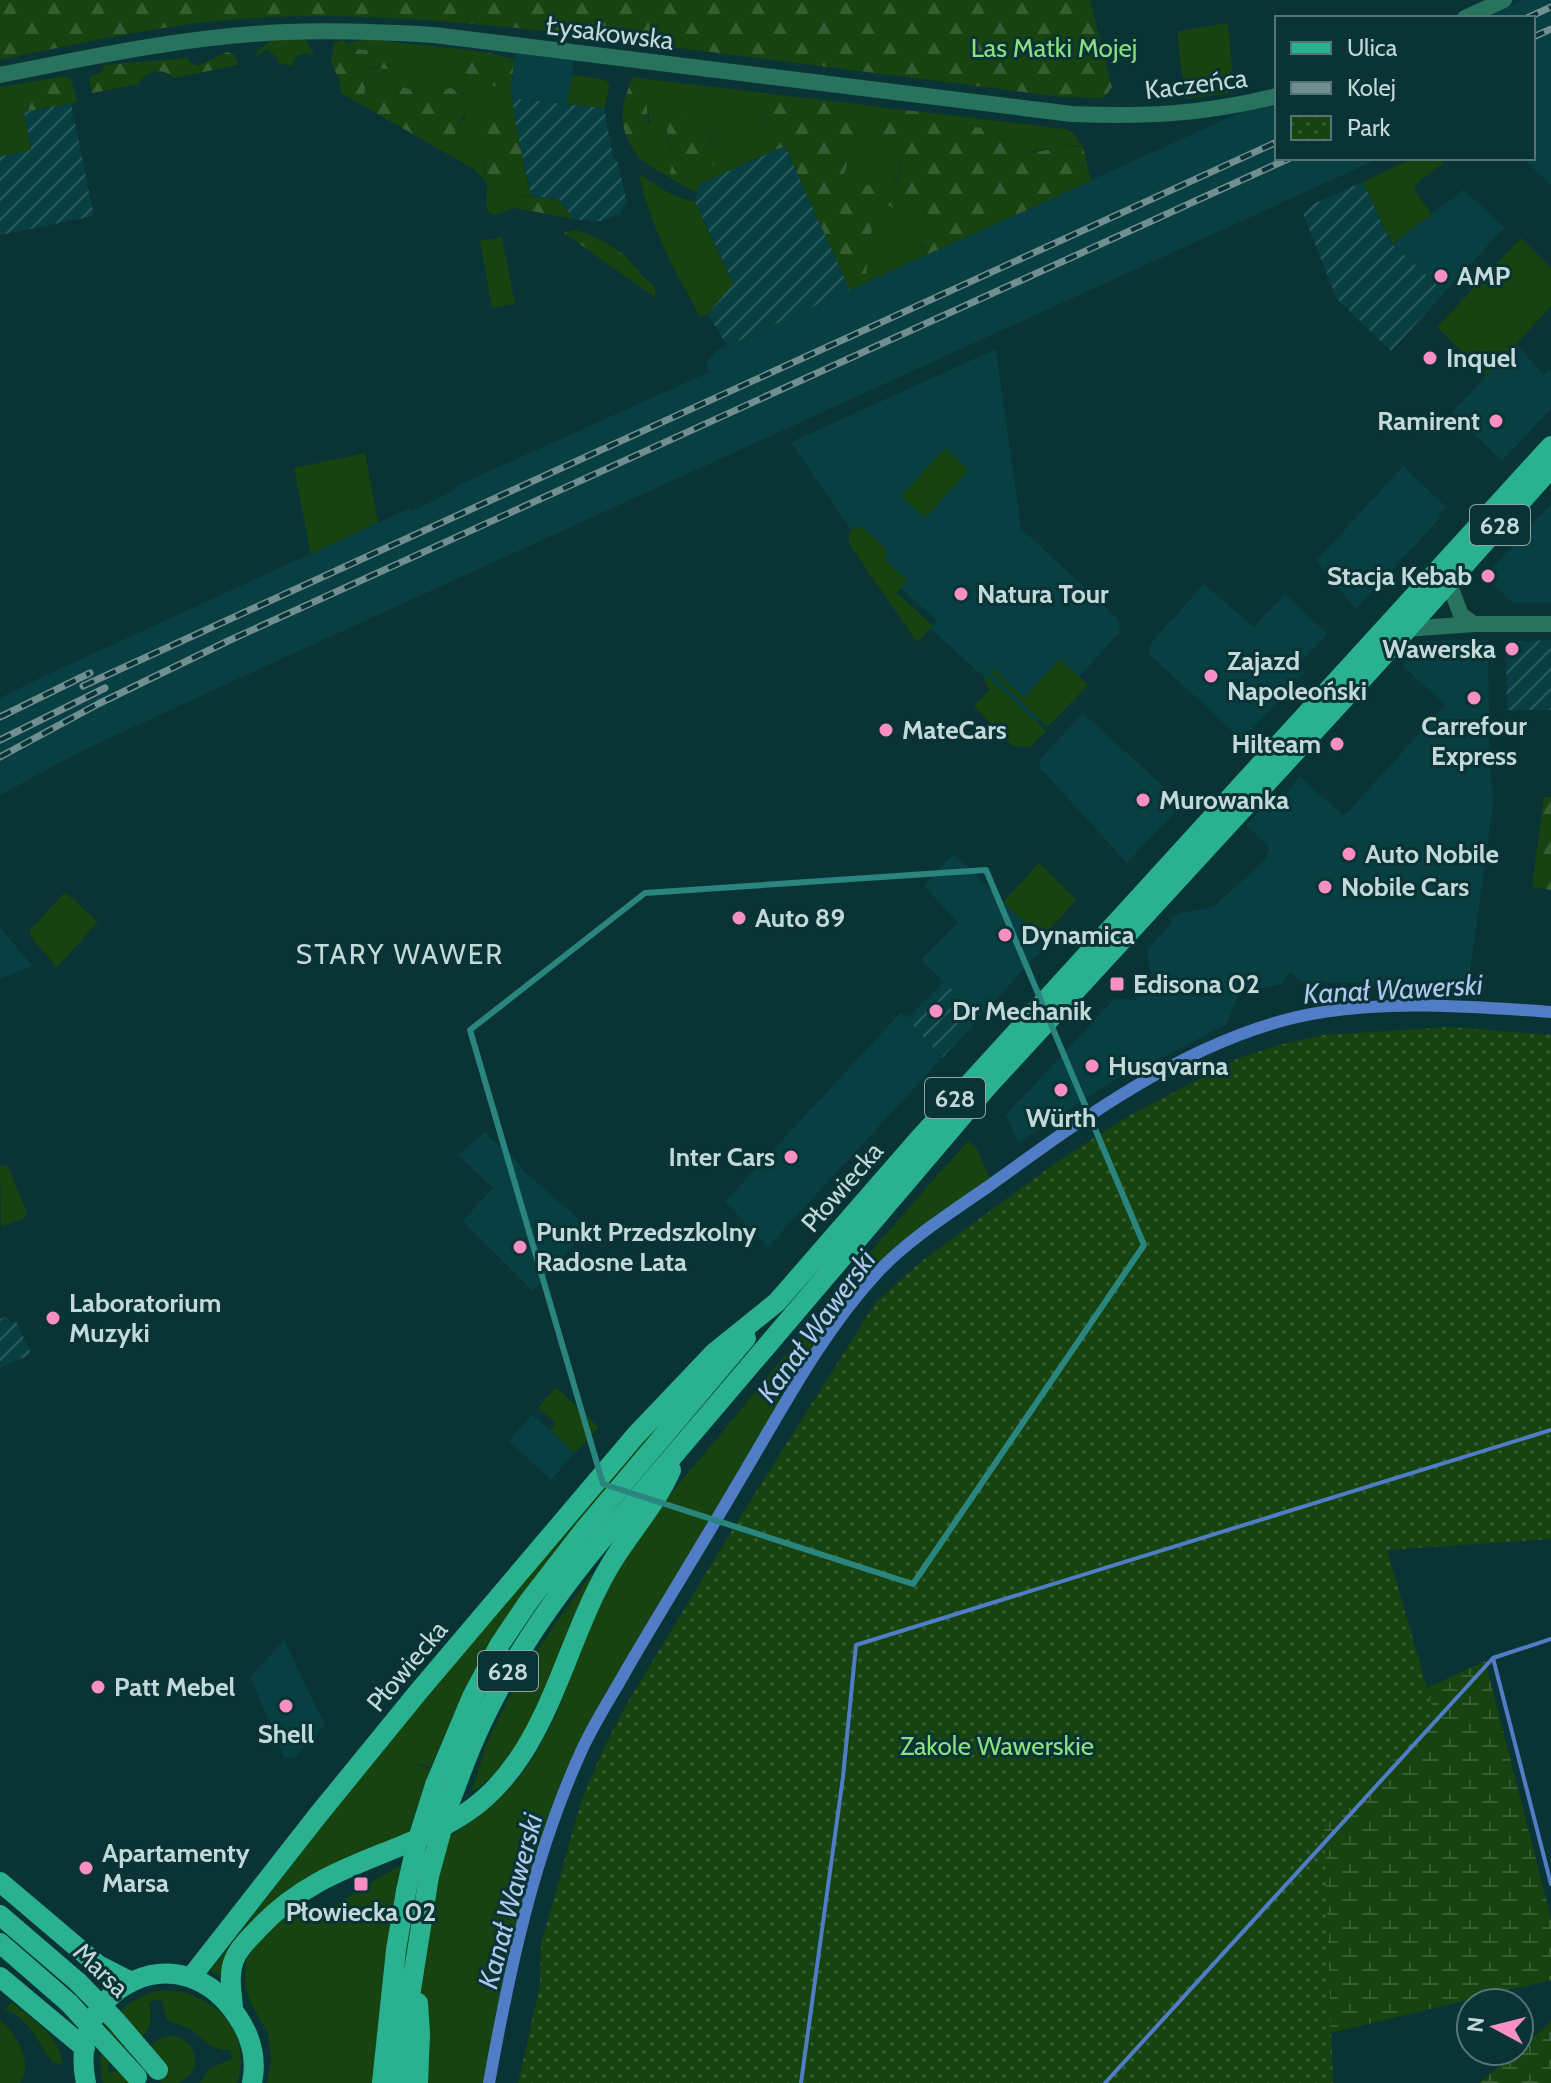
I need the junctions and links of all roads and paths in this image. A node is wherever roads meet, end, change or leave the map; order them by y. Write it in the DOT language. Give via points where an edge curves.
graph roads {
  1 [pos="1504,0"];
  2 [pos="1469,16"];
  3 [pos="0,75"];
  4 [pos="1275,96"];
  5 [pos="1120,115"];
  6 [pos="1551,430"];
  7 [pos="1551,446"];
  8 [pos="1551,468"];
  9 [pos="1523,476"];
  10 [pos="1449,583"];
  11 [pos="1474,624"];
  12 [pos="1551,624"];
  13 [pos="1407,629"];
  14 [pos="777,1302"];
  15 [pos="681,1446"];
  16 [pos="0,1882"];
  17 [pos="0,1915"];
  18 [pos="0,1943"];
  19 [pos="414,1967"];
  20 [pos="192,1976"];
  21 [pos="0,1977"];
  22 [pos="131,1982"];
  23 [pos="233,2008"];
  24 [pos="85,2048"];
  25 [pos="151,2078"];
  26 [pos="82,2080"];
  27 [pos="388,2082"];
  28 [pos="252,2083"];
  29 [pos="418,2083"];
  1 -- 2 [label="street"];
  3 -- 5 [label="street, Łysakowska" via="200,39 383,32 1035,112"];
  4 -- 5 [label="street, Kaczeńca" via="1195,113"];
  6 -- 9 [label="main road"];
  7 -- 9 [label="main road, Płowiecka / 628"];
  8 -- 10 [label="main road, Płowiecka / 628"];
  9 -- 14 [label="main road, Płowiecka / 628"];
  10 -- 11 [label="street" via="1461,615"];
  10 -- 13 [label="main road, Płowiecka / 628"];
  11 -- 12 [label="street"];
  11 -- 13 [label="street"];
  13 -- 15 [label="main road, Płowiecka / 628" via="987,1087"];
  14 -- 20 [label="main road, Płowiecka" via="715,1352 617,1457 318,1815"];
  14 -- 27 [label="main road, 628, bridge" via="529,1601 472,1697 435,1785 406,1891 396,1950"];
  15 -- 19 [label="main road, 628, bridge" via="592,1551 535,1627 501,1685 447,1810 429,1876"];
  15 -- 23 [label="main road" via="664,1486 587,1608 516,1764 465,1813 336,1871 281,1907 233,1961"];
  16 -- 22 [label="main road, Marsa" via="98,1965"];
  17 -- 25 [label="main road, Marsa, bridge" via="116,2021"];
  18 -- 25 [label="main road, Marsa, bridge"];
  19 -- 27 [label="main road"];
  19 -- 29 [label="main road"];
  20 -- 22 [label="main road" via="162,1973"];
  20 -- 23 [label="main road"];
  21 -- 24 [label="main road"];
  22 -- 24 [label="main road" via="102,2006"];
  23 -- 28 [label="main road" via="253,2047"];
  24 -- 26 [label="main road"];
}
